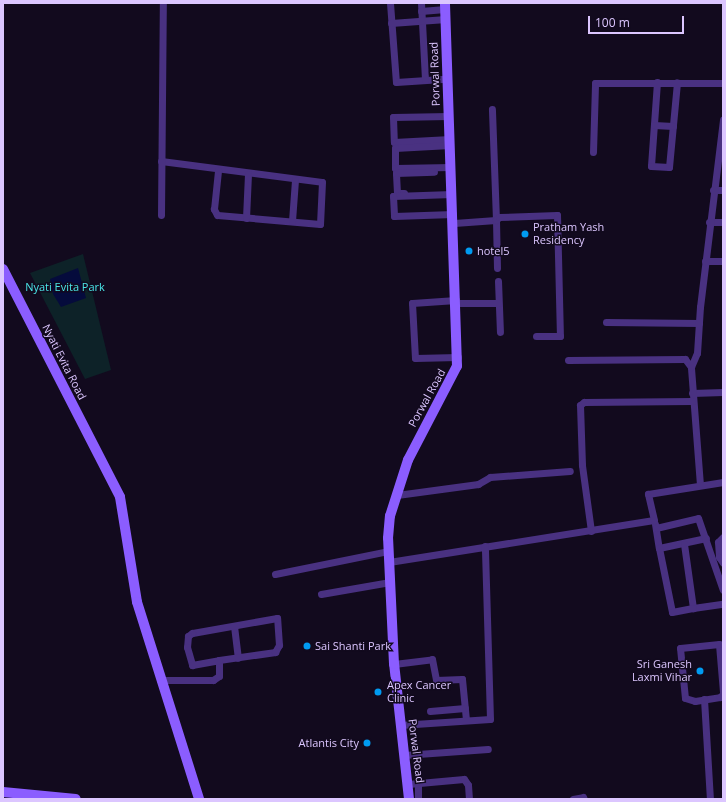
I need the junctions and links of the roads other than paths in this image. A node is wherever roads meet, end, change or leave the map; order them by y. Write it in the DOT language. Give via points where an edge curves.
graph roads {
  1 [pos="163,3"];
  2 [pos="390,3"];
  3 [pos="421,3"];
  4 [pos="445,10"];
  5 [pos="421,11"];
  6 [pos="422,21"];
  7 [pos="391,23"];
  8 [pos="425,80"];
  9 [pos="442,80"];
  10 [pos="657,82"];
  11 [pos="677,82"];
  12 [pos="723,83"];
  13 [pos="492,109"];
  14 [pos="449,116"];
  15 [pos="723,119"];
  16 [pos="654,125"];
  17 [pos="673,126"];
  18 [pos="721,133"];
  19 [pos="450,142"];
  20 [pos="593,152"];
  21 [pos="161,162"];
  22 [pos="720,164"];
  23 [pos="218,170"];
  24 [pos="451,170"];
  25 [pos="248,174"];
  26 [pos="295,180"];
  27 [pos="713,190"];
  28 [pos="723,190"];
  29 [pos="452,193"];
  30 [pos="161,215"];
  31 [pos="246,218"];
  32 [pos="453,218"];
  33 [pos="496,220"];
  34 [pos="292,221"];
  35 [pos="709,222"];
  36 [pos="723,222"];
  37 [pos="705,261"];
  38 [pos="723,261"];
  39 [pos="498,268"];
  40 [pos="3,269"];
  41 [pos="498,281"];
  42 [pos="456,301"];
  43 [pos="498,303"];
  44 [pos="606,322"];
  45 [pos="699,323"];
  46 [pos="500,332"];
  47 [pos="536,336"];
  48 [pos="458,357"];
  49 [pos="568,360"];
  50 [pos="691,367"];
  51 [pos="723,392"];
  52 [pos="692,397"];
  53 [pos="570,471"];
  54 [pos="723,482"];
  55 [pos="700,485"];
  56 [pos="397,495"];
  57 [pos="654,520"];
  58 [pos="656,528"];
  59 [pos="591,531"];
  60 [pos="723,537"];
  61 [pos="706,538"];
  62 [pos="684,544"];
  63 [pos="486,546"];
  64 [pos="659,548"];
  65 [pos="388,551"];
  66 [pos="389,562"];
  67 [pos="723,563"];
  68 [pos="275,574"];
  69 [pos="390,582"];
  70 [pos="723,590"];
  71 [pos="321,594"];
  72 [pos="723,604"];
  73 [pos="692,608"];
  74 [pos="234,626"];
  75 [pos="238,658"];
  76 [pos="219,660"];
  77 [pos="394,664"];
  78 [pos="160,680"];
  79 [pos="723,693"];
  80 [pos="704,699"];
  81 [pos="465,708"];
  82 [pos="430,711"];
  83 [pos="466,720"];
  84 [pos="400,725"];
  85 [pos="488,749"];
  86 [pos="404,755"];
  87 [pos="412,783"];
  88 [pos="3,792"];
  89 [pos="76,799"];
  90 [pos="199,799"];
  91 [pos="409,799"];
  92 [pos="418,799"];
  93 [pos="469,799"];
  94 [pos="573,799"];
  95 [pos="584,799"];
  96 [pos="710,799"];
  1 -- 21 [label="street"];
  2 -- 7 [label="street"];
  3 -- 5 [label="street"];
  4 -- 5 [label="street"];
  4 -- 6 [label="street"];
  4 -- 14 [label="street, Porwal Road"];
  5 -- 6 [label="street"];
  6 -- 7 [label="street"];
  6 -- 8 [label="street"];
  7 -- 8 [label="street" via="395,79 399,83"];
  8 -- 9 [label="street"];
  10 -- 11 [label="street"];
  10 -- 16 [label="street"];
  10 -- 20 [label="street" via="595,83"];
  11 -- 12 [label="street"];
  11 -- 17 [label="street"];
  13 -- 33 [label="street"];
  14 -- 19 [label="street, Porwal Road"];
  14 -- 19 [label="street" via="393,116 394,142"];
  15 -- 18 [label="street"];
  16 -- 17 [label="street"];
  16 -- 17 [label="street" via="651,166 669,167"];
  18 -- 22 [label="street"];
  19 -- 24 [label="street, Porwal Road"];
  19 -- 24 [label="street" via="395,148 395,168"];
  21 -- 23 [label="street"];
  21 -- 30 [label="street"];
  22 -- 27 [label="street"];
  23 -- 25 [label="street"];
  23 -- 31 [label="street" via="214,214"];
  24 -- 29 [label="street, Porwal Road"];
  24 -- 29 [label="street" via="396,173 397,193"];
  25 -- 26 [label="street"];
  25 -- 31 [label="street"];
  26 -- 34 [label="street"];
  26 -- 34 [label="street" via="322,182 320,224"];
  27 -- 28 [label="street"];
  27 -- 35 [label="street"];
  29 -- 32 [label="street, Porwal Road"];
  29 -- 32 [label="street" via="393,196 394,216"];
  31 -- 34 [label="street"];
  32 -- 33 [label="street"];
  32 -- 42 [label="street, Porwal Road"];
  33 -- 39 [label="street"];
  33 -- 47 [label="street" via="499,217 557,215 560,336"];
  35 -- 36 [label="street"];
  35 -- 37 [label="street"];
  37 -- 38 [label="street"];
  37 -- 45 [label="street"];
  40 -- 78 [label="street, Nyati Evita Road" via="114,483 124,508 137,602"];
  41 -- 43 [label="street"];
  42 -- 43 [label="street"];
  42 -- 48 [label="street, Porwal Road"];
  42 -- 48 [label="street" via="412,303 415,358"];
  43 -- 46 [label="street"];
  44 -- 45 [label="street"];
  45 -- 50 [label="street" via="697,353"];
  48 -- 56 [label="street, Porwal Road" via="453,376 415,443"];
  49 -- 50 [label="street" via="685,359"];
  50 -- 52 [label="street"];
  51 -- 52 [label="street"];
  52 -- 55 [label="street"];
  52 -- 59 [label="street" via="584,402 580,405 582,465"];
  53 -- 56 [label="street" via="490,477 478,484"];
  54 -- 55 [label="street"];
  55 -- 57 [label="street" via="648,494"];
  56 -- 65 [label="street, Porwal Road" via="390,516"];
  57 -- 58 [label="street"];
  57 -- 59 [label="street"];
  58 -- 61 [label="street" via="698,518"];
  58 -- 64 [label="street"];
  59 -- 63 [label="street"];
  60 -- 67 [label="street" via="718,542 719,557"];
  61 -- 62 [label="street"];
  61 -- 70 [label="street"];
  62 -- 64 [label="street"];
  62 -- 73 [label="street"];
  63 -- 66 [label="street"];
  63 -- 83 [label="street" via="490,719"];
  64 -- 73 [label="street" via="672,612"];
  65 -- 66 [label="street, Porwal Road"];
  65 -- 68 [label="street"];
  66 -- 69 [label="street, Porwal Road"];
  69 -- 71 [label="street"];
  69 -- 77 [label="street, Porwal Road"];
  72 -- 73 [label="street"];
  74 -- 75 [label="street"];
  74 -- 75 [label="street" via="277,618 278,621 278,649"];
  74 -- 76 [label="street" via="192,633 188,636 187,648 192,665"];
  75 -- 76 [label="street"];
  76 -- 78 [label="street" via="219,676 213,680"];
  77 -- 81 [label="street" via="433,659 436,680 462,679"];
  77 -- 84 [label="street, Porwal Road"];
  78 -- 90 [label="street, Nyati Evita Road"];
  79 -- 80 [label="street" via="720,697"];
  79 -- 80 [label="street" via="719,644 682,646 685,698 690,701"];
  80 -- 96 [label="street"];
  81 -- 82 [label="street"];
  81 -- 83 [label="street"];
  83 -- 84 [label="street"];
  84 -- 86 [label="street, Porwal Road"];
  85 -- 86 [label="street"];
  86 -- 87 [label="street, Porwal Road"];
  87 -- 91 [label="street, Porwal Road"];
  87 -- 92 [label="street"];
  87 -- 93 [label="street" via="464,779 468,785"];
  88 -- 89 [label="street"];
  94 -- 95 [label="street"];
}
